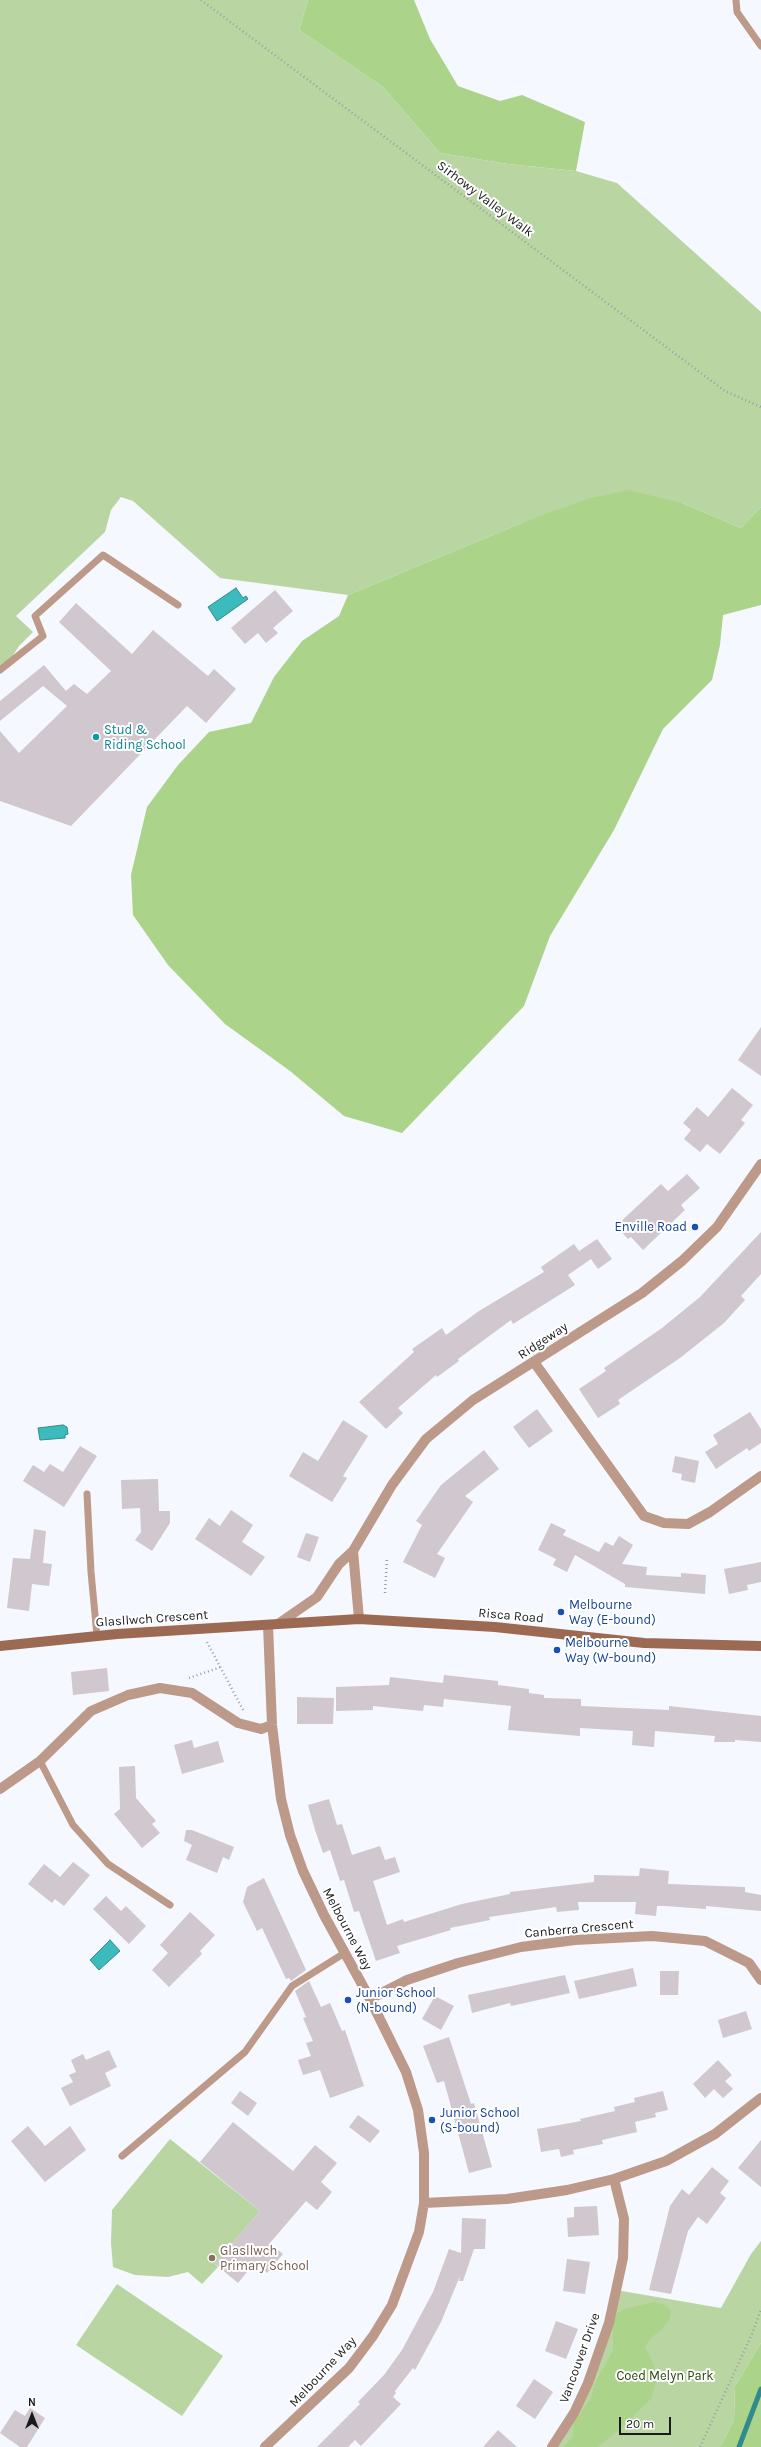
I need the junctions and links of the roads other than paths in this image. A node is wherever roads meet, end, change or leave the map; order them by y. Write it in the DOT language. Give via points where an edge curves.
graph roads {
  1 [pos="736,0"];
  2 [pos="761,46"];
  3 [pos="178,605"];
  4 [pos="0,670"];
  5 [pos="761,1164"];
  6 [pos="534,1362"];
  7 [pos="761,1476"];
  8 [pos="87,1494"];
  9 [pos="353,1551"];
  10 [pos="358,1619"];
  11 [pos="305,1621"];
  12 [pos="278,1624"];
  13 [pos="268,1625"];
  14 [pos="97,1636"];
  15 [pos="0,1646"];
  16 [pos="761,1646"];
  17 [pos="272,1725"];
  18 [pos="40,1761"];
  19 [pos="0,1789"];
  20 [pos="170,1905"];
  21 [pos="343,1954"];
  22 [pos="761,1980"];
  23 [pos="370,1999"];
  24 [pos="761,2098"];
  25 [pos="122,2156"];
  26 [pos="614,2179"];
  27 [pos="424,2203"];
  28 [pos="265,2447"];
  29 [pos="552,2447"];
  1 -- 2 [label="lane" via="737,12"];
  3 -- 4 [label="lane" via="104,555 35,616 43,636"];
  5 -- 6 [label="street, Ridgeway" via="717,1227 682,1261 642,1293"];
  6 -- 7 [label="street" via="644,1516 664,1523 688,1524 710,1512"];
  6 -- 9 [label="street, Ridgeway" via="473,1400 426,1439 392,1485"];
  8 -- 14 [label="lane"];
  9 -- 10 [label="street"];
  9 -- 12 [label="street, Ridgeway" via="339,1564 317,1597"];
  10 -- 11 [label="main road, Risca Road"];
  10 -- 16 [label="main road, Risca Road" via="495,1627 644,1642 740,1648"];
  11 -- 12 [label="main road, Glasllwch Crescent"];
  12 -- 13 [label="main road, Glasllwch Crescent"];
  13 -- 14 [label="main road, Glasllwch Crescent"];
  13 -- 17 [label="street, Melbourne Way"];
  14 -- 15 [label="main road, Glasllwch Crescent"];
  17 -- 18 [label="street" via="261,1729 238,1723 192,1692 160,1688 128,1696 91,1711"];
  17 -- 21 [label="street, Melbourne Way" via="281,1799 290,1835 303,1872"];
  18 -- 19 [label="street"];
  18 -- 20 [label="lane" via="73,1825 108,1864"];
  21 -- 23 [label="street, Melbourne Way"];
  21 -- 25 [label="lane" via="292,1986 245,2052"];
  22 -- 23 [label="street, Canberra Crescent" via="749,1963 705,1941 652,1936 521,1946 407,1980"];
  23 -- 27 [label="street, Melbourne Way" via="406,2072 418,2110 424,2153"];
  24 -- 26 [label="street" via="715,2134 666,2161"];
  26 -- 27 [label="street" via="568,2190 507,2199"];
  26 -- 29 [label="street, Vancouver Drive" via="624,2219 623,2258 609,2323 588,2383 574,2413"];
  27 -- 28 [label="street, Melbourne Way" via="419,2232 392,2305 373,2336 348,2368"];
}
